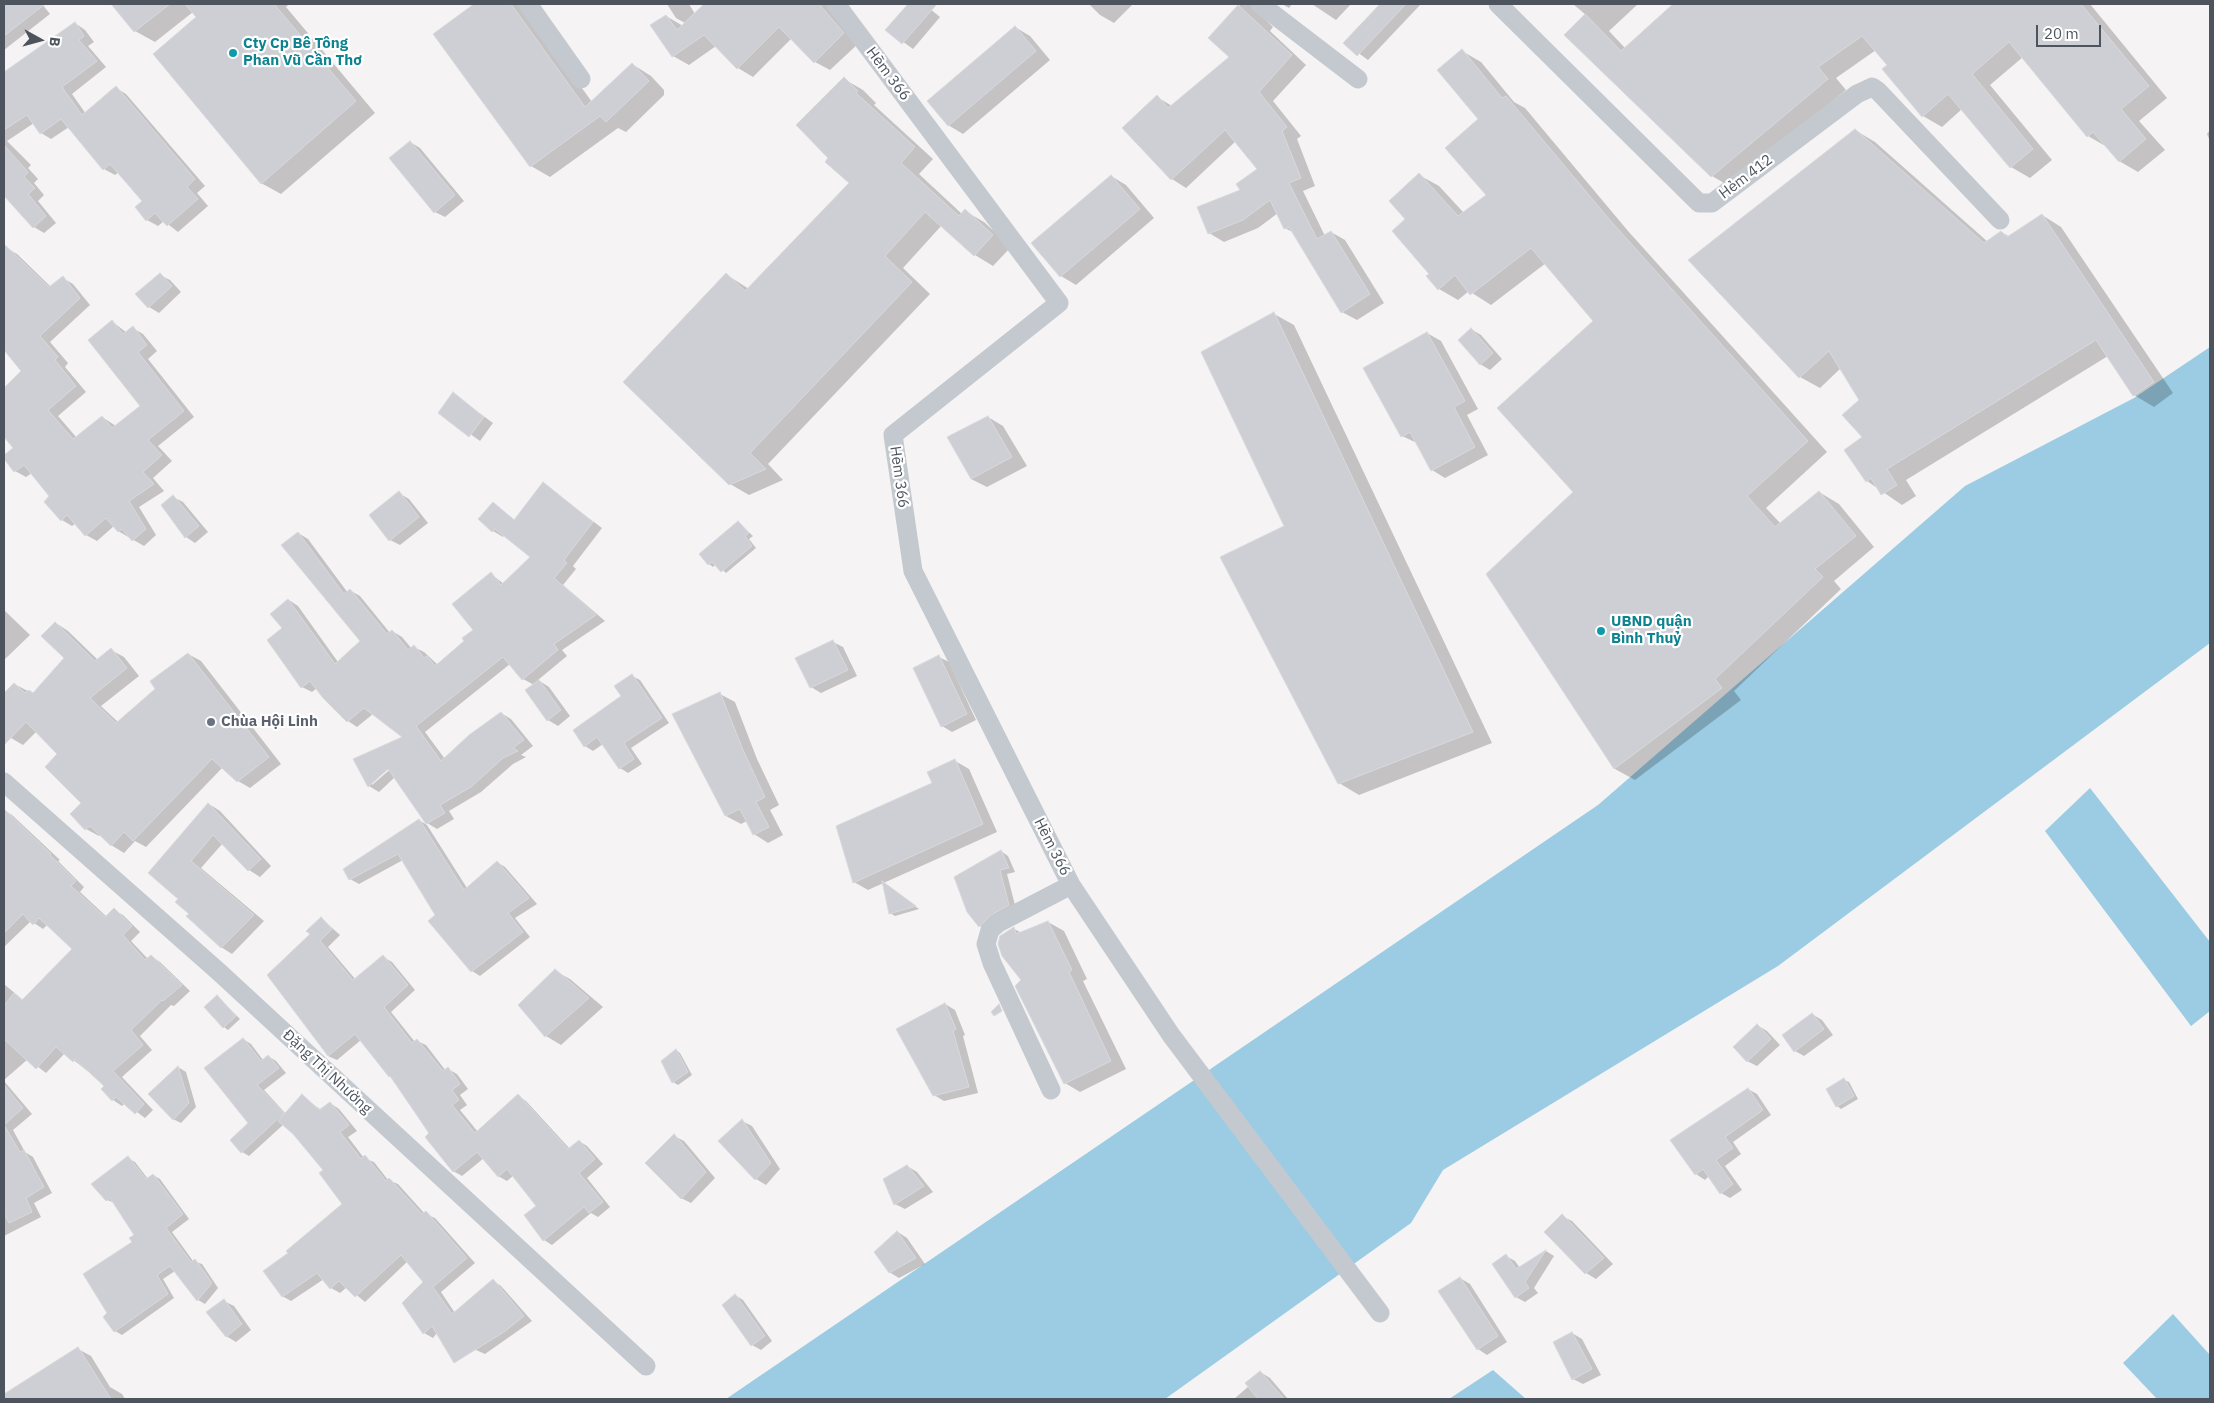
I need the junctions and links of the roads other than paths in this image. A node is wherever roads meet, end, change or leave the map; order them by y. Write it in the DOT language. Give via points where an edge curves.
graph roads {
  1 [pos="528,4"];
  2 [pos="1260,4"];
  3 [pos="1498,4"];
  4 [pos="846,8"];
  5 [pos="1358,78"];
  6 [pos="581,79"];
  7 [pos="2000,220"];
  8 [pos="4,782"];
  9 [pos="1071,884"];
  10 [pos="1051,1090"];
  11 [pos="1380,1313"];
  12 [pos="646,1366"];
  1 -- 6 [label="street"];
  2 -- 5 [label="street"];
  3 -- 7 [label="street, Hẻm 412" via="1699,203 1712,203 1857,94 1872,88"];
  4 -- 9 [label="street, Hẽm 366" via="1059,302 893,436 913,570"];
  8 -- 12 [label="street, Đặng Thị Nhường" via="219,972"];
  9 -- 10 [label="street" via="998,923 990,930 986,944"];
  9 -- 11 [label="street, Hẽm 366" via="1171,1035"];
}
